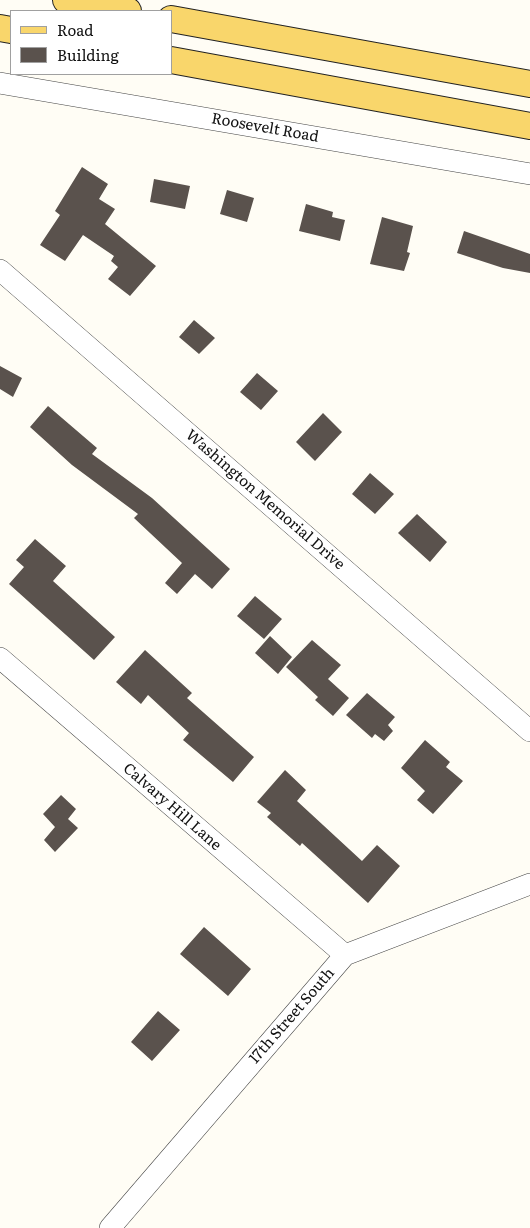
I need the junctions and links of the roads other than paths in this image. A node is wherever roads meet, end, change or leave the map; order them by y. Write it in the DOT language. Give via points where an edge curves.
graph roads {
  1 [pos="66,0"];
  2 [pos="122,10"];
  3 [pos="172,19"];
  4 [pos="172,60"];
  5 [pos="0,83"];
  6 [pos="530,84"];
  7 [pos="530,126"];
  8 [pos="530,174"];
  9 [pos="0,270"];
  10 [pos="0,658"];
  11 [pos="530,731"];
  12 [pos="530,884"];
  13 [pos="344,955"];
  14 [pos="110,1228"];
  1 -- 2 [label="main road"];
  3 -- 6 [label="main road"];
  4 -- 7 [label="main road"];
  5 -- 8 [label="street, Roosevelt Road"];
  9 -- 11 [label="street, Washington Memorial Drive"];
  10 -- 13 [label="street, Calvary Hill Lane"];
  12 -- 13 [label="street, 17th Street South"];
  13 -- 14 [label="street, 17th Street South"];
}
